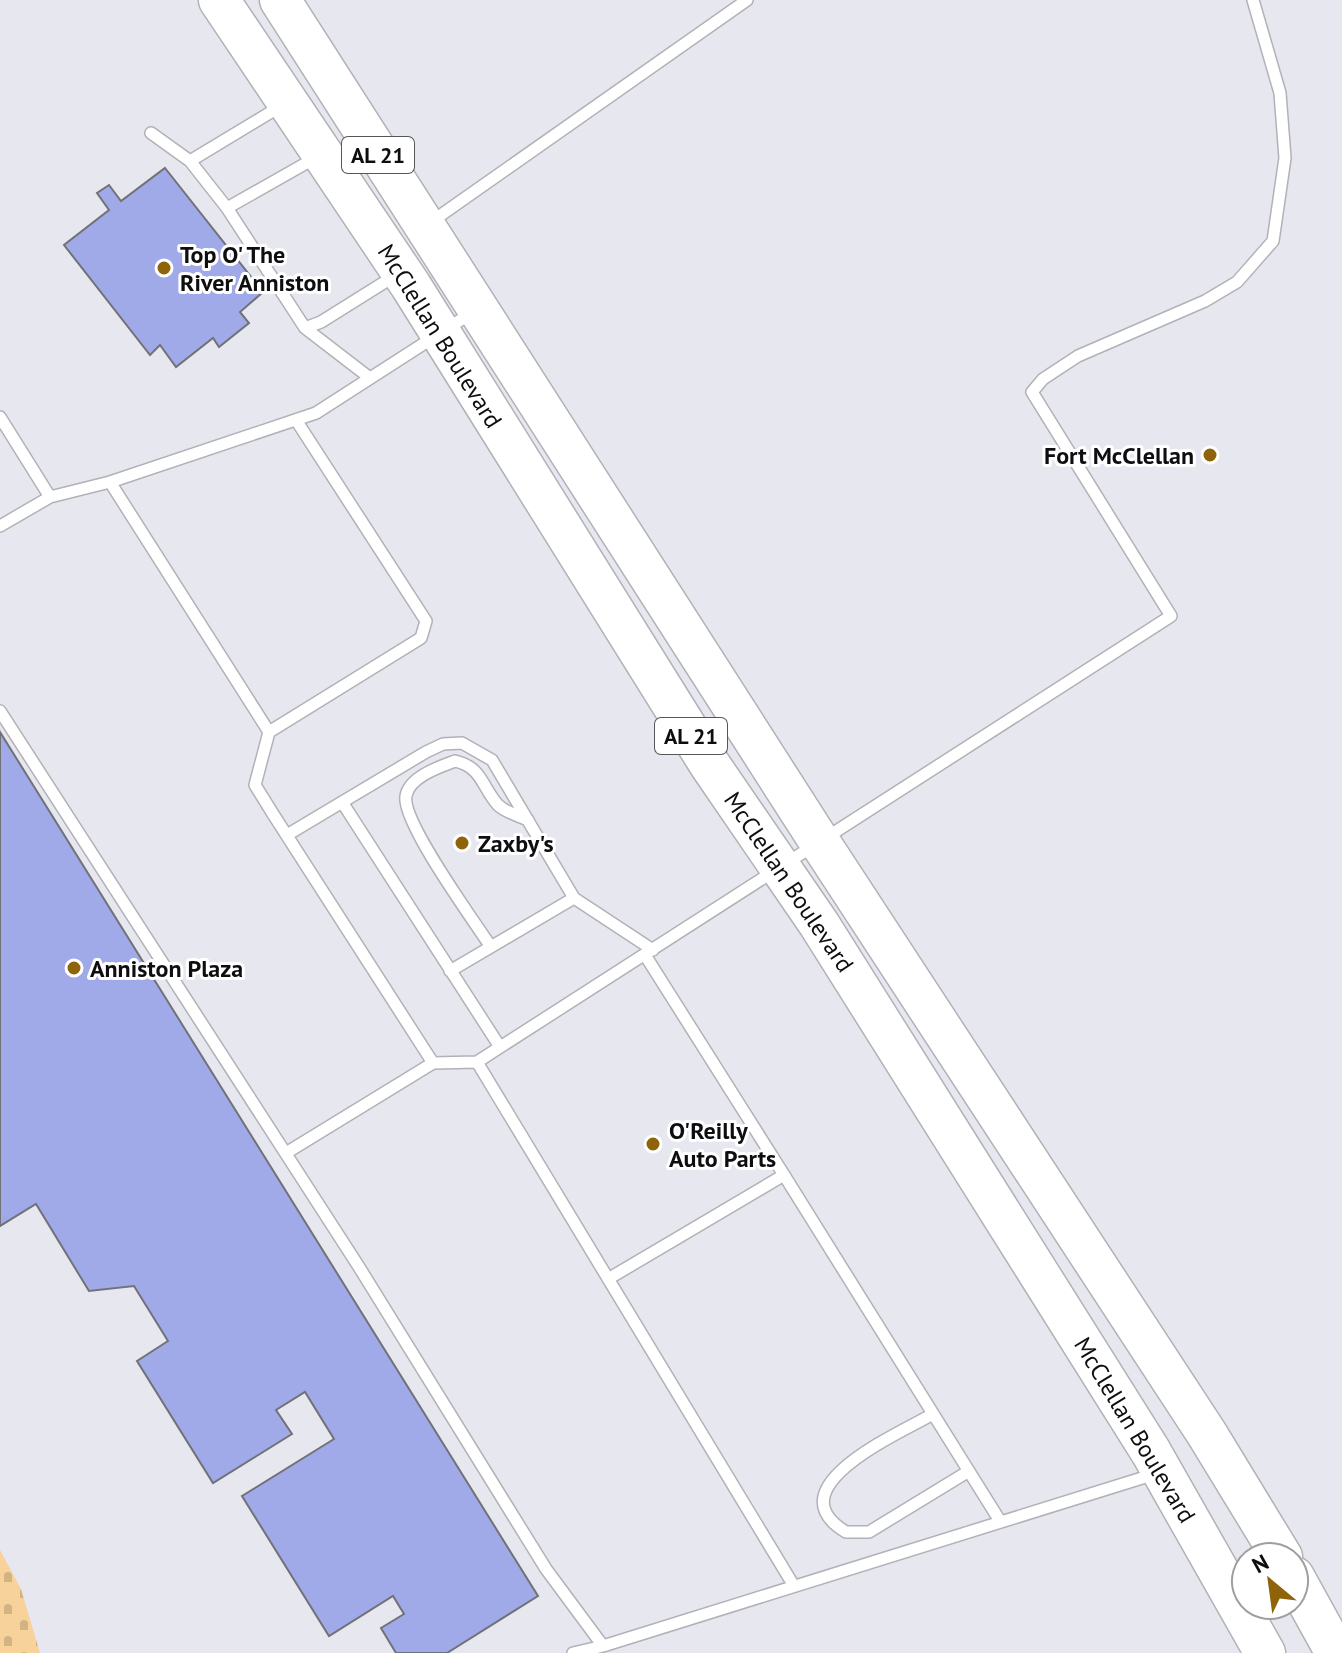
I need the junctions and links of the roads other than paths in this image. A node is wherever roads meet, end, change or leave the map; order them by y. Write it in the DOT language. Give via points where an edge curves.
graph roads {
  1 [pos="219,0"];
  2 [pos="280,0"];
  3 [pos="747,0"];
  4 [pos="1253,0"];
  5 [pos="288,102"];
  6 [pos="151,133"];
  7 [pos="322,154"];
  8 [pos="190,161"];
  9 [pos="227,208"];
  10 [pos="424,226"];
  11 [pos="401,272"];
  12 [pos="477,309"];
  13 [pos="305,328"];
  14 [pos="441,335"];
  15 [pos="370,378"];
  16 [pos="0,417"];
  17 [pos="296,420"];
  18 [pos="110,482"];
  19 [pos="50,497"];
  20 [pos="0,526"];
  21 [pos="0,711"];
  22 [pos="269,732"];
  23 [pos="342,802"];
  24 [pos="528,820"];
  25 [pos="287,835"];
  26 [pos="819,841"];
  27 [pos="780,868"];
  28 [pos="574,898"];
  29 [pos="491,947"];
  30 [pos="649,952"];
  31 [pos="450,971"];
  32 [pos="500,1047"];
  33 [pos="477,1062"];
  34 [pos="433,1063"];
  35 [pos="286,1153"];
  36 [pos="784,1175"];
  37 [pos="608,1279"];
  38 [pos="933,1414"];
  39 [pos="969,1471"];
  40 [pos="1162,1472"];
  41 [pos="1000,1521"];
  42 [pos="1272,1541"];
  43 [pos="794,1586"];
  44 [pos="1310,1603"];
  45 [pos="1334,1642"];
  46 [pos="603,1646"];
  47 [pos="573,1653"];
  48 [pos="1265,1653"];
  1 -- 5 [label="highway, McClellan Boulevard / AL 21"];
  2 -- 10 [label="highway, McClellan Boulevard / AL 21"];
  3 -- 10 [label="lane"];
  4 -- 26 [label="lane" via="1280,93 1285,158 1273,241 1237,282 1078,356 1032,392 1171,616"];
  5 -- 7 [label="highway, McClellan Boulevard / AL 21"];
  5 -- 8 [label="lane"];
  6 -- 8 [label="lane"];
  7 -- 9 [label="lane"];
  7 -- 11 [label="highway, McClellan Boulevard / AL 21"];
  8 -- 9 [label="lane"];
  9 -- 13 [label="lane"];
  10 -- 12 [label="highway, McClellan Boulevard / AL 21"];
  11 -- 13 [label="lane"];
  11 -- 14 [label="highway, McClellan Boulevard / AL 21"];
  12 -- 14 [label="lane"];
  12 -- 26 [label="highway, McClellan Boulevard / AL 21"];
  13 -- 15 [label="lane"];
  14 -- 15 [label="lane"];
  14 -- 27 [label="highway, McClellan Boulevard / AL 21"];
  15 -- 17 [label="lane"];
  16 -- 19 [label="lane"];
  17 -- 18 [label="lane"];
  17 -- 22 [label="lane" via="426,621 421,638"];
  18 -- 19 [label="lane"];
  18 -- 22 [label="lane"];
  19 -- 20 [label="lane"];
  21 -- 35 [label="lane"];
  22 -- 25 [label="lane" via="255,785"];
  23 -- 24 [label="lane" via="426,752 462,743 492,760"];
  23 -- 25 [label="lane"];
  23 -- 31 [label="lane"];
  24 -- 28 [label="lane"];
  24 -- 29 [label="lane" via="500,807 478,772 455,761 411,784 406,796 411,823"];
  25 -- 34 [label="lane"];
  26 -- 27 [label="lane"];
  26 -- 42 [label="highway, McClellan Boulevard / AL 21"];
  27 -- 30 [label="lane"];
  27 -- 40 [label="highway, McClellan Boulevard / AL 21"];
  28 -- 29 [label="lane"];
  28 -- 30 [label="lane"];
  29 -- 31 [label="lane"];
  30 -- 32 [label="lane"];
  30 -- 36 [label="lane"];
  31 -- 32 [label="lane"];
  32 -- 33 [label="lane"];
  33 -- 34 [label="lane"];
  33 -- 37 [label="lane"];
  34 -- 35 [label="lane"];
  35 -- 46 [label="lane" via="546,1569"];
  36 -- 37 [label="lane"];
  36 -- 38 [label="lane"];
  37 -- 43 [label="lane"];
  38 -- 39 [label="lane"];
  38 -- 39 [label="lane" via="831,1477 823,1501 827,1514 846,1532 869,1532"];
  39 -- 41 [label="lane"];
  40 -- 41 [label="lane"];
  40 -- 48 [label="highway, McClellan Boulevard / AL 21"];
  41 -- 43 [label="lane"];
  43 -- 46 [label="lane"];
  44 -- 45 [label="highway"];
  46 -- 47 [label="lane"];
}
